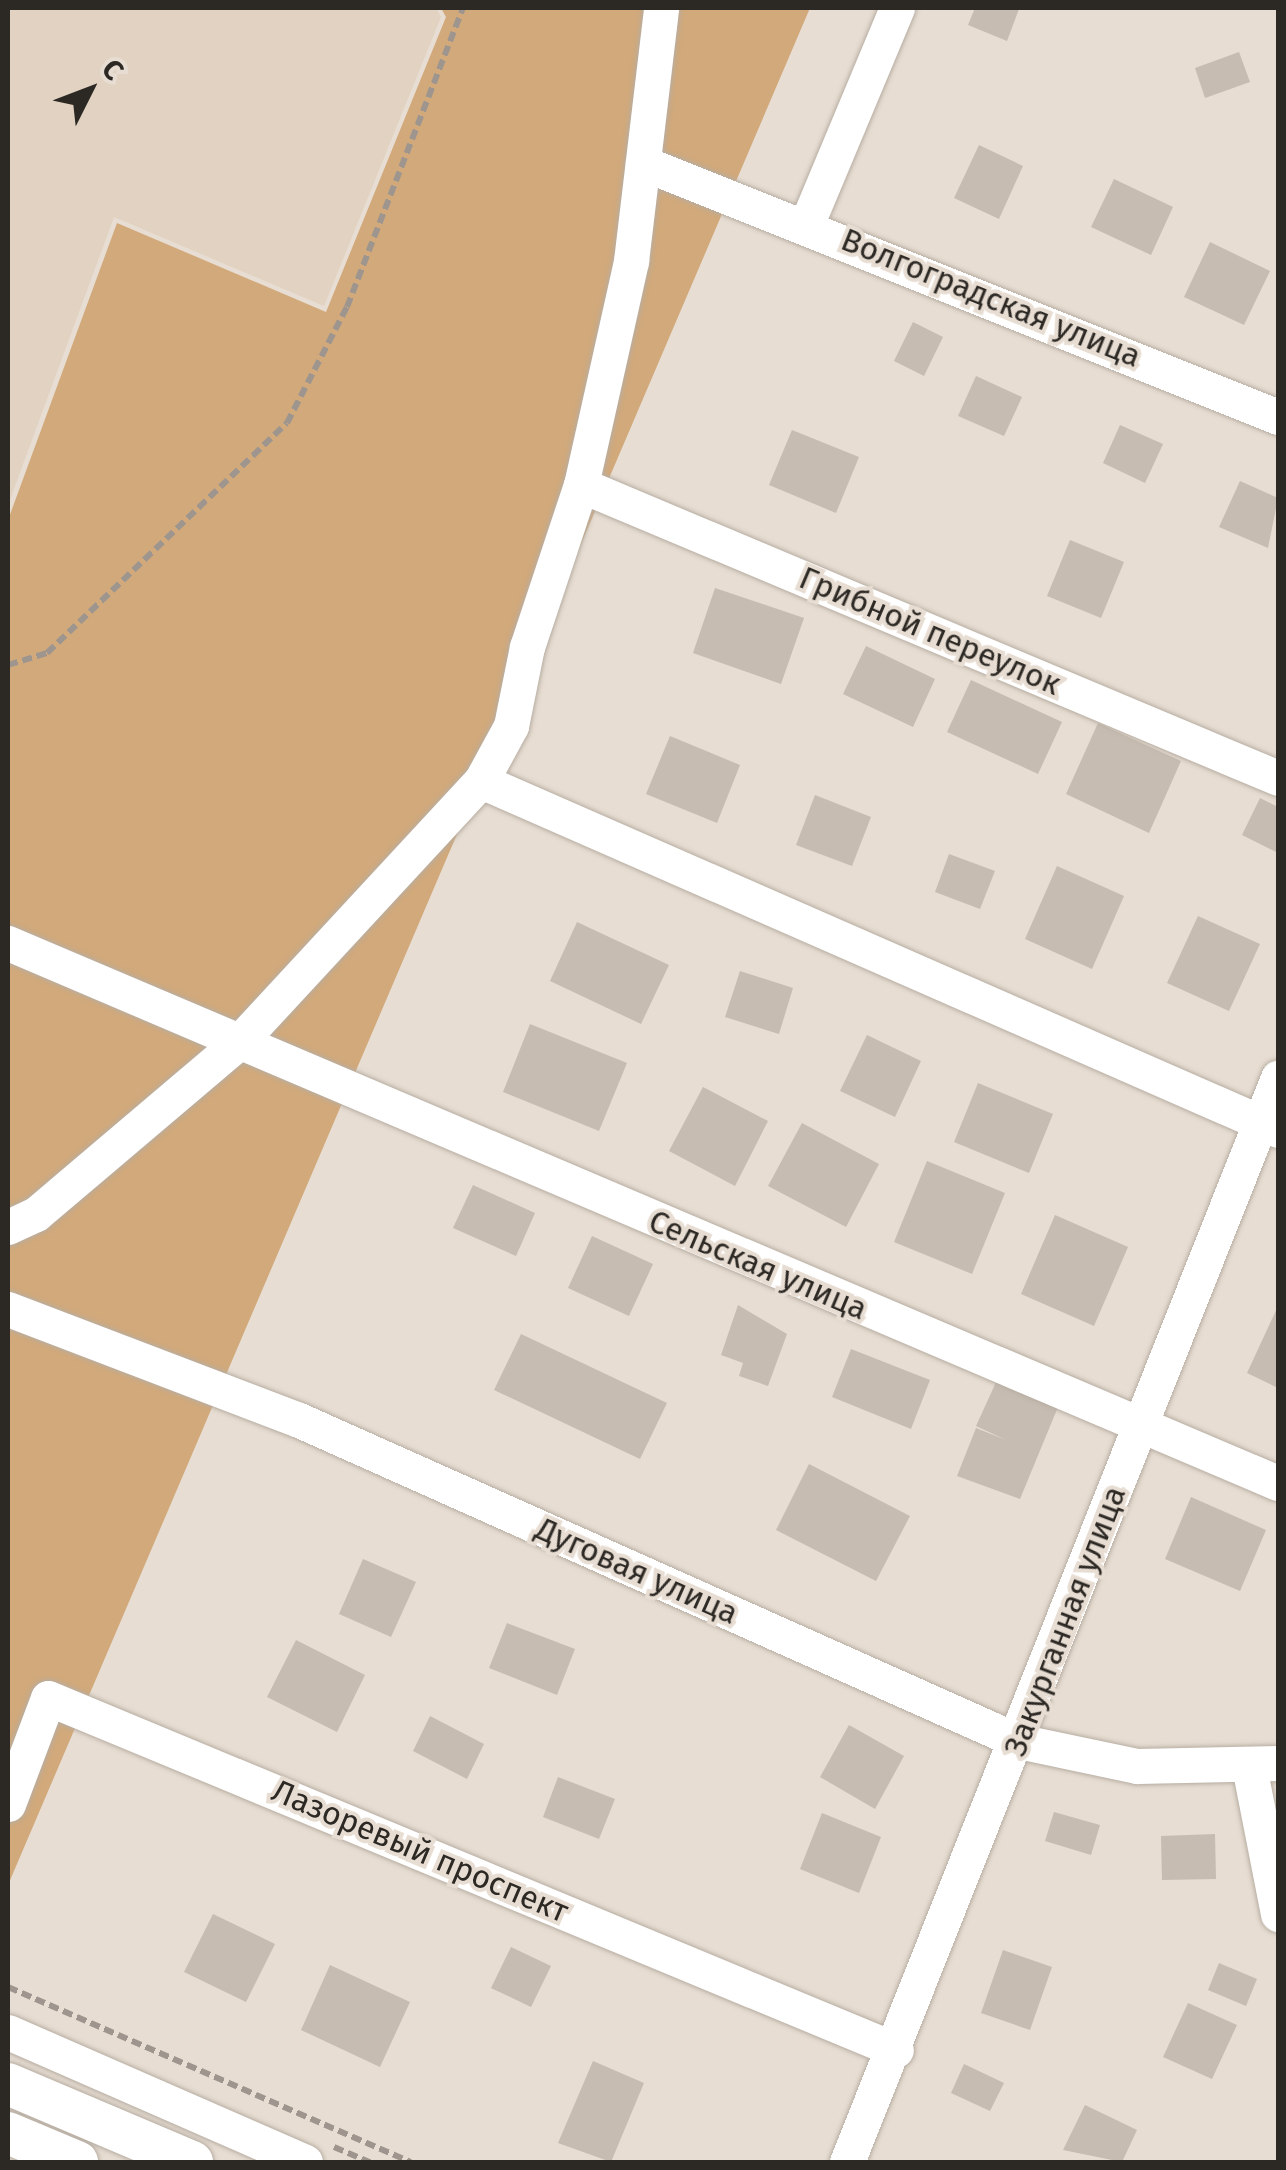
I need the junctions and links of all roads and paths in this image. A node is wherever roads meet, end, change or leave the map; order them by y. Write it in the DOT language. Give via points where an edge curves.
graph roads {
  1 [pos="463,8"];
  2 [pos="662,8"];
  3 [pos="896,8"];
  4 [pos="643,162"];
  5 [pos="808,223"];
  6 [pos="1278,417"];
  7 [pos="582,485"];
  8 [pos="8,665"];
  9 [pos="1278,778"];
  10 [pos="482,781"];
  11 [pos="8,943"];
  12 [pos="239,1042"];
  13 [pos="1278,1078"];
  14 [pos="1270,1125"];
  15 [pos="8,1228"];
  16 [pos="8,1309"];
  17 [pos="1141,1429"];
  18 [pos="1278,1482"];
  19 [pos="1018,1741"];
  20 [pos="1264,1765"];
  21 [pos="8,1804"];
  22 [pos="1278,1914"];
  23 [pos="8,1986"];
  24 [pos="8,2032"];
  25 [pos="896,2050"];
  26 [pos="8,2084"];
  27 [pos="8,2133"];
  28 [pos="77,2162"];
  29 [pos="192,2162"];
  30 [pos="305,2162"];
  31 [pos="411,2162"];
  32 [pos="848,2162"];
  1 -- 8 [label="path" via="348,307 286,424 46,653"];
  2 -- 4 [label="street"];
  3 -- 5 [label="street, Волгоградская улица"];
  4 -- 5 [label="street"];
  4 -- 7 [label="street" via="632,261"];
  5 -- 6 [label="street, Волгоградская улица"];
  7 -- 9 [label="street, Грибной переулок"];
  7 -- 10 [label="street" via="527,647 511,726"];
  10 -- 12 [label="street"];
  10 -- 14 [label="street"];
  11 -- 12 [label="street, Сельская улица"];
  12 -- 15 [label="street" via="36,1214"];
  12 -- 17 [label="street, Сельская улица"];
  13 -- 14 [label="street, Закурганная улица"];
  14 -- 17 [label="street, Закурганная улица"];
  16 -- 19 [label="street, Дуговая улица" via="298,1420"];
  17 -- 18 [label="street, Сельская улица"];
  17 -- 19 [label="street, Закурганная улица"];
  19 -- 20 [label="street, Дуговая улица" via="1137,1766"];
  19 -- 25 [label="street, Закурганная улица"];
  20 -- 22 [label="street"];
  21 -- 25 [label="street, Лазоревый проспект" via="48,1698"];
  23 -- 31 [label="path"];
  24 -- 30 [label="street"];
  25 -- 32 [label="street, Закурганная улица"];
  26 -- 29 [label="street"];
  27 -- 28 [label="street"];
}
